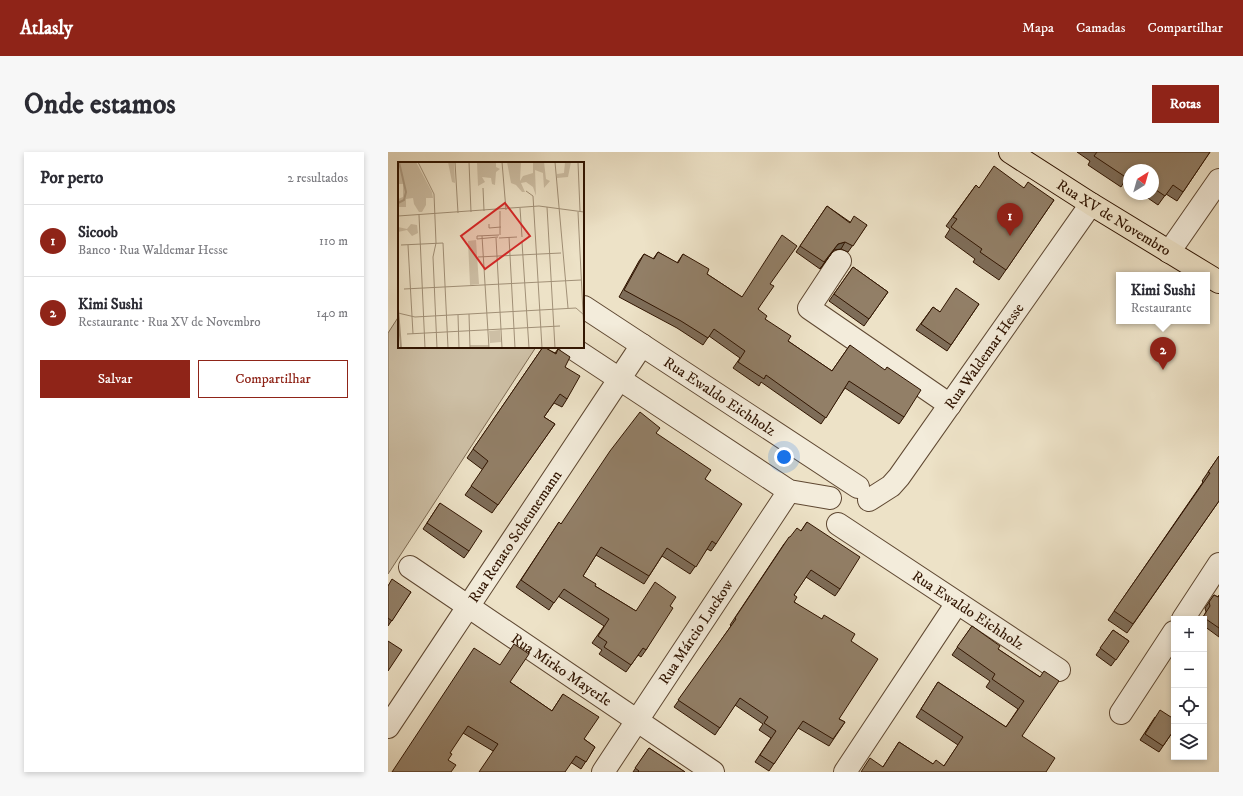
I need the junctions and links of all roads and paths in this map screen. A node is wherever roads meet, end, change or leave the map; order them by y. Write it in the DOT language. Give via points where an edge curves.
graph roads {
  1 [pos="1010,152"];
  2 [pos="1219,180"];
  3 [pos="1090,204"];
  4 [pos="1169,252"];
  5 [pos="840,261"];
  6 [pos="1202,272"];
  7 [pos="1210,277"];
  8 [pos="1219,282"];
  9 [pos="584,307"];
  10 [pos="642,345"];
  11 [pos="572,348"];
  12 [pos="619,379"];
  13 [pos="950,405"];
  14 [pos="789,491"];
  15 [pos="863,494"];
  16 [pos="830,498"];
  17 [pos="838,524"];
  18 [pos="1219,564"];
  19 [pos="410,567"];
  20 [pos="957,602"];
  21 [pos="468,606"];
  22 [pos="1185,616"];
  23 [pos="1171,637"];
  24 [pos="1059,670"];
  25 [pos="1121,713"];
  26 [pos="637,720"];
  27 [pos="388,727"];
  28 [pos="603,772"];
  29 [pos="714,772"];
  30 [pos="845,772"];
  1 -- 3 [label="main road, Rua XV de Novembro"];
  2 -- 4 [label="street"];
  3 -- 4 [label="main road, Rua XV de Novembro"];
  3 -- 13 [label="street, Rua Waldemar Hesse"];
  4 -- 6 [label="main road, Rua XV de Novembro"];
  5 -- 13 [label="street" via="809,308"];
  7 -- 8 [label="main road, Rua XV de Novembro"];
  9 -- 10 [label="street, Rua Ewaldo Eichholz"];
  10 -- 12 [label="street, Rua Renato Scheunemann"];
  10 -- 15 [label="street, Rua Ewaldo Eichholz"];
  11 -- 12 [label="street"];
  12 -- 14 [label="street"];
  12 -- 21 [label="street, Rua Renato Scheunemann"];
  13 -- 15 [label="street, Rua Waldemar Hesse" via="891,486"];
  14 -- 16 [label="street"];
  14 -- 26 [label="street, Rua Márcio Luckow"];
  15 -- 16 [label="street" via="851,485 838,488"];
  15 -- 17 [label="street" via="869,512 862,523 850,527"];
  16 -- 17 [label="street" via="829,512"];
  17 -- 20 [label="street, Rua Ewaldo Eichholz"];
  18 -- 22 [label="street"];
  19 -- 21 [label="street, Rua Mirko Mayerle"];
  20 -- 24 [label="street, Rua Ewaldo Eichholz"];
  20 -- 30 [label="street"];
  21 -- 26 [label="street, Rua Mirko Mayerle"];
  21 -- 27 [label="street, Rua Renato Scheunemann"];
  23 -- 25 [label="street"];
  26 -- 28 [label="street, Rua Márcio Luckow"];
  26 -- 29 [label="street, Rua Mirko Mayerle"];
}
